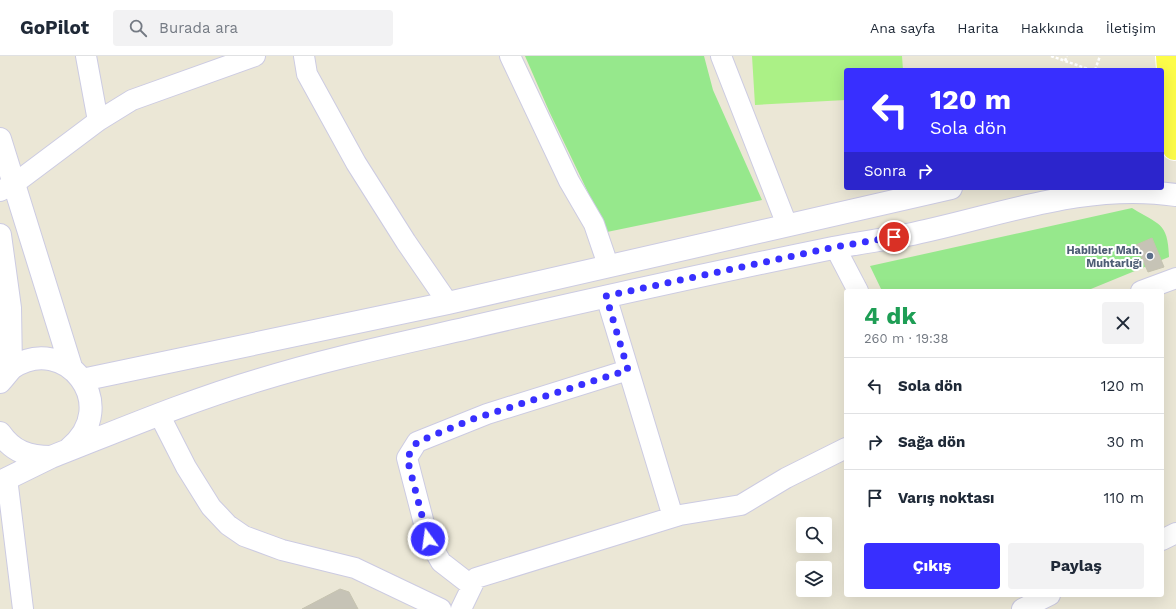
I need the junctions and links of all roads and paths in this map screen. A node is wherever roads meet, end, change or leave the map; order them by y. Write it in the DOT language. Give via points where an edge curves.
graph roads {
  1 [pos="86,56"];
  2 [pos="304,56"];
  3 [pos="510,56"];
  4 [pos="721,56"];
  5 [pos="1051,56"];
  6 [pos="1066,56"];
  7 [pos="1100,56"];
  8 [pos="1167,56"];
  9 [pos="247,57"];
  10 [pos="1065,61"];
  11 [pos="1085,68"];
  12 [pos="1097,68"];
  13 [pos="98,121"];
  14 [pos="0,139"];
  15 [pos="1173,139"];
  16 [pos="7,187"];
  17 [pos="942,190"];
  18 [pos="1176,195"];
  19 [pos="787,225"];
  20 [pos="0,235"];
  21 [pos="835,247"];
  22 [pos="608,265"];
  23 [pos="1176,278"];
  24 [pos="857,289"];
  25 [pos="1146,289"];
  26 [pos="606,296"];
  27 [pos="448,303"];
  28 [pos="628,370"];
  29 [pos="77,374"];
  30 [pos="6,376"];
  31 [pos="159,414"];
  32 [pos="0,433"];
  33 [pos="844,449"];
  34 [pos="59,454"];
  35 [pos="3,480"];
  36 [pos="673,517"];
  37 [pos="1176,534"];
  38 [pos="1164,539"];
  39 [pos="472,586"];
  40 [pos="1048,600"];
  41 [pos="1022,604"];
  42 [pos="23,609"];
  43 [pos="441,609"];
  44 [pos="461,609"];
  1 -- 13 [label="street"];
  2 -- 27 [label="street" via="307,74 356,162"];
  3 -- 22 [label="street" via="569,180 594,224"];
  4 -- 19 [label="street"];
  5 -- 10 [label="path"];
  6 -- 10 [label="path"];
  7 -- 12 [label="path"];
  8 -- 15 [label="main road"];
  9 -- 13 [label="street" via="132,100"];
  10 -- 11 [label="path"];
  13 -- 16 [label="street"];
  14 -- 16 [label="street"];
  16 -- 29 [label="street"];
  17 -- 19 [label="street"];
  18 -- 21 [label="street" via="1129,191 1069,196 909,235"];
  19 -- 22 [label="street"];
  20 -- 30 [label="street" via="10,308"];
  21 -- 24 [label="street"];
  21 -- 26 [label="street"];
  22 -- 27 [label="street"];
  23 -- 25 [label="street"];
  26 -- 28 [label="street"];
  26 -- 31 [label="street" via="388,346 261,379"];
  27 -- 29 [label="street"];
  28 -- 36 [label="street"];
  28 -- 39 [label="street" via="487,414 417,442 407,458 428,539 441,562"];
  29 -- 30 [label="street" via="57,361 41,359 25,362"];
  29 -- 34 [label="street" via="90,395 91,411 88,426 79,441"];
  31 -- 34 [label="street"];
  31 -- 43 [label="street" via="186,467 211,507 228,525 244,536 282,550 355,568"];
  32 -- 34 [label="street" via="6,442 19,452 35,457"];
  33 -- 36 [label="street" via="786,478 741,506"];
  34 -- 35 [label="street"];
  35 -- 42 [label="street"];
  36 -- 39 [label="street" via="476,578"];
  37 -- 38 [label="street"];
  39 -- 44 [label="street"];
  40 -- 41 [label="street"];
}
